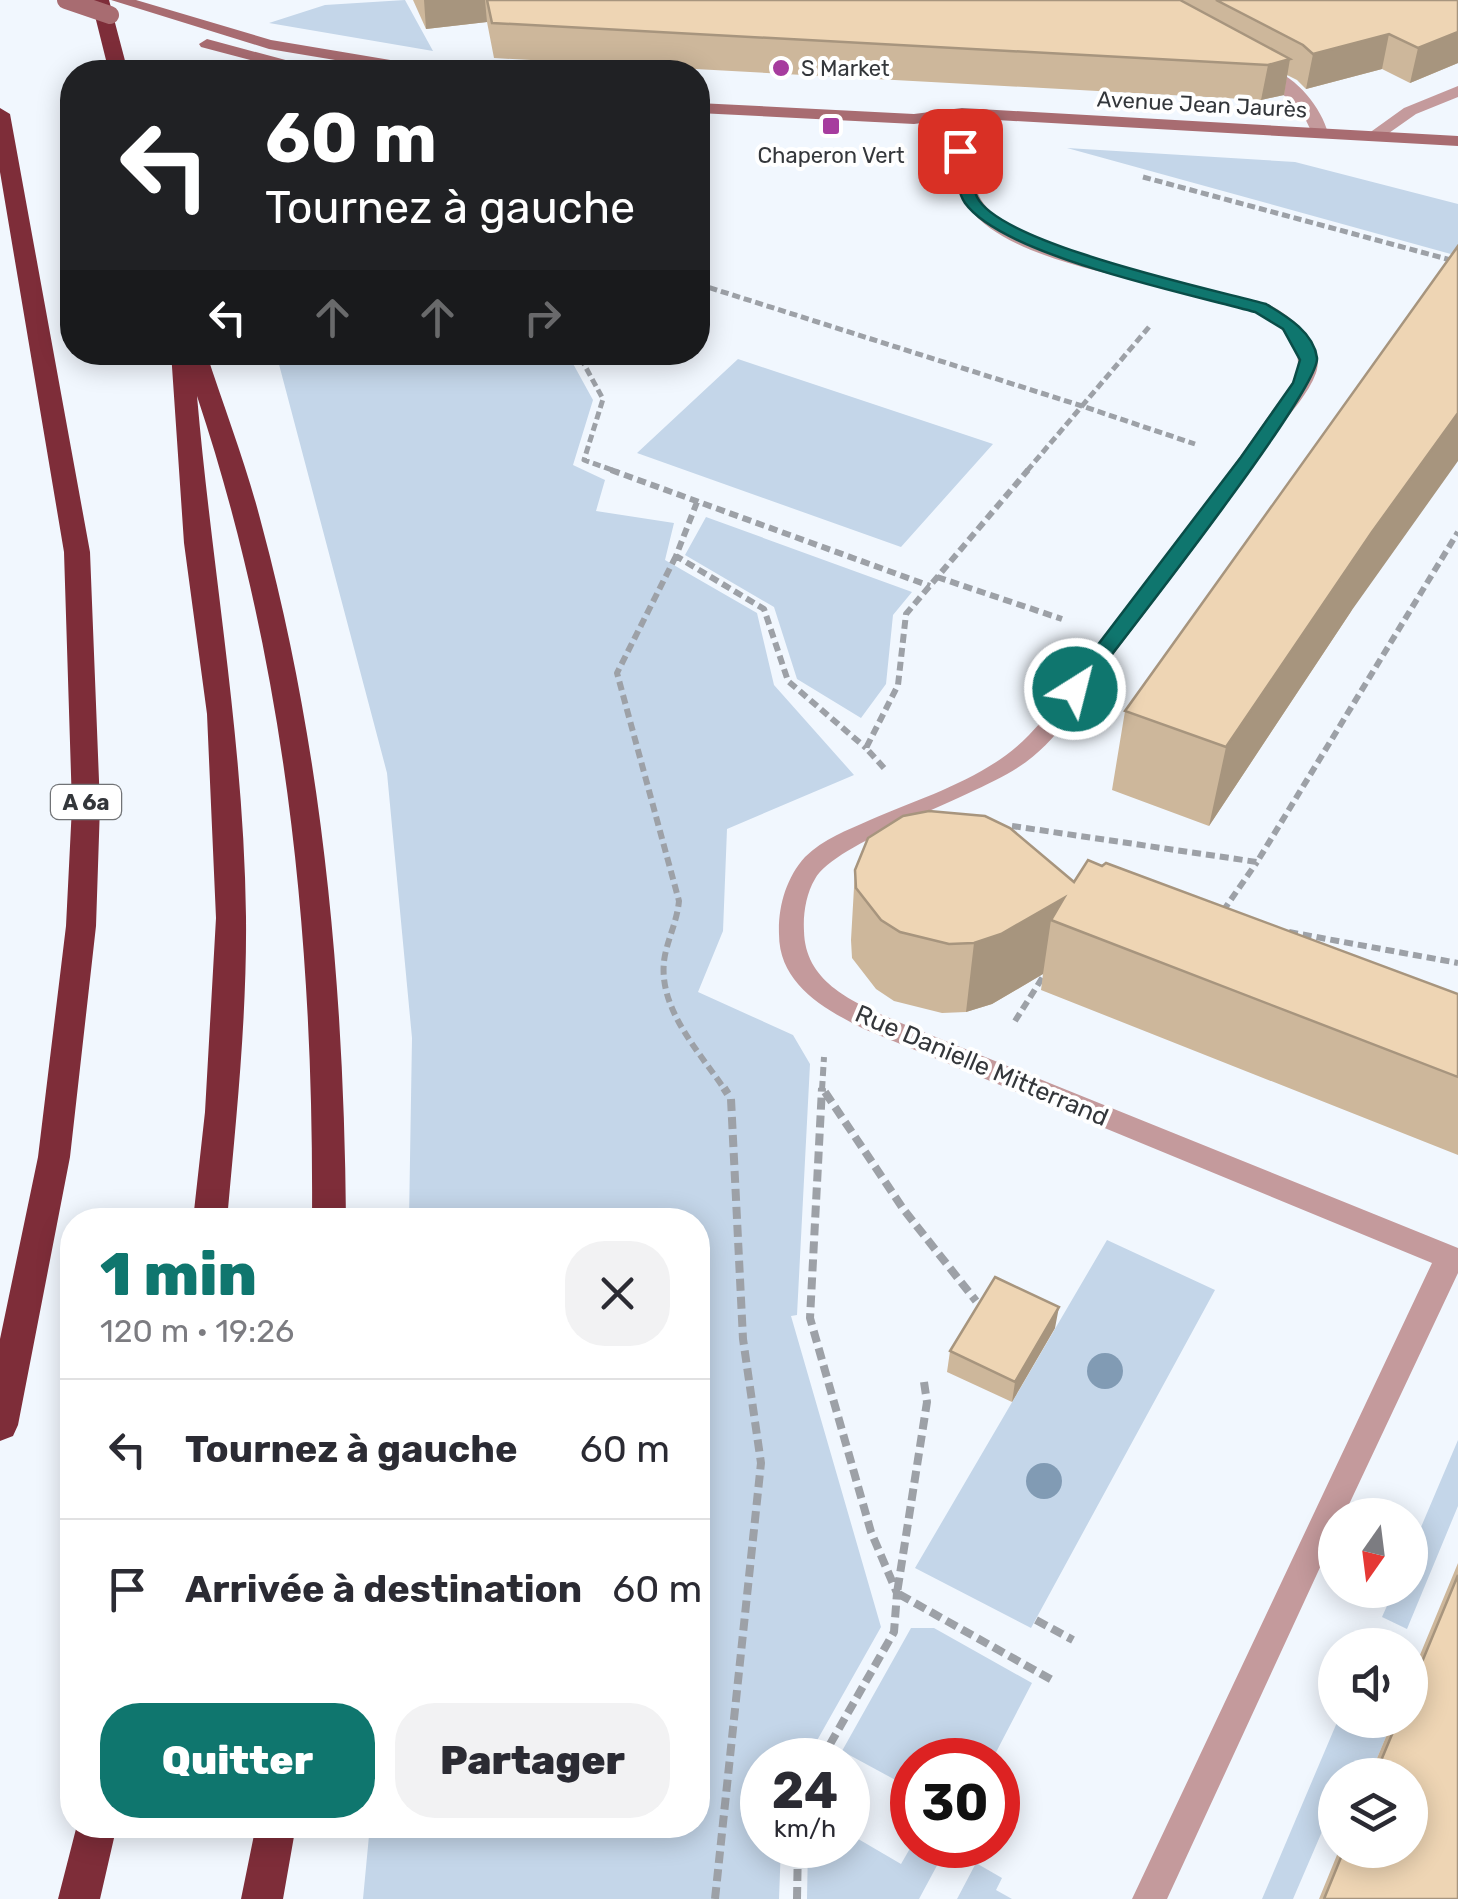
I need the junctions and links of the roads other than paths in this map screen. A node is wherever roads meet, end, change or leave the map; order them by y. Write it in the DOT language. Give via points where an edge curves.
graph roads {
  1 [pos="66,0"];
  2 [pos="100,0"];
  3 [pos="133,2"];
  4 [pos="116,60"];
  5 [pos="256,60"];
  6 [pos="355,60"];
  7 [pos="1240,60"];
  8 [pos="1458,91"];
  9 [pos="710,93"];
  10 [pos="710,109"];
  11 [pos="962,113"];
  12 [pos="0,114"];
  13 [pos="943,114"];
  14 [pos="1320,133"];
  15 [pos="1373,136"];
  16 [pos="1458,141"];
  17 [pos="183,365"];
  18 [pos="198,365"];
  19 [pos="211,1208"];
  20 [pos="329,1208"];
  21 [pos="1454,1259"];
  22 [pos="0,1424"];
  23 [pos="94,1838"];
  24 [pos="274,1838"];
  25 [pos="79,1899"];
  26 [pos="262,1899"];
  27 [pos="1149,1899"];
  1 -- 5 [label="main road, bridge"];
  2 -- 4 [label="highway"];
  3 -- 6 [label="main road" via="212,30"];
  7 -- 14 [label="street" via="1301,96"];
  8 -- 15 [label="street"];
  9 -- 13 [label="main road, Avenue Jean Jaurès"];
  10 -- 13 [label="main road, Avenue Jean Jaurès" via="914,119"];
  11 -- 13 [label="main road, Avenue Jean Jaurès"];
  11 -- 14 [label="main road, Avenue Jean Jaurès"];
  11 -- 21 [label="street, Rue Danielle Mitterrand" via="964,184 988,219 1027,241 1277,316 1309,360 1248,461 1038,740 1013,764 844,842 812,864 793,908 792,955 828,999 892,1030"];
  12 -- 22 [label="highway, A 6a" via="77,552 86,806 81,926 54,1157"];
  14 -- 15 [label="main road, Avenue Jean Jaurès"];
  15 -- 16 [label="main road, Avenue Jean Jaurès"];
  17 -- 19 [label="highway" via="197,542 221,714 231,918"];
  18 -- 20 [label="highway" via="250,526 292,732 316,890"];
  21 -- 27 [label="street, Rue Danielle Mitterrand"];
  23 -- 25 [label="highway"];
  24 -- 26 [label="highway"];
}
